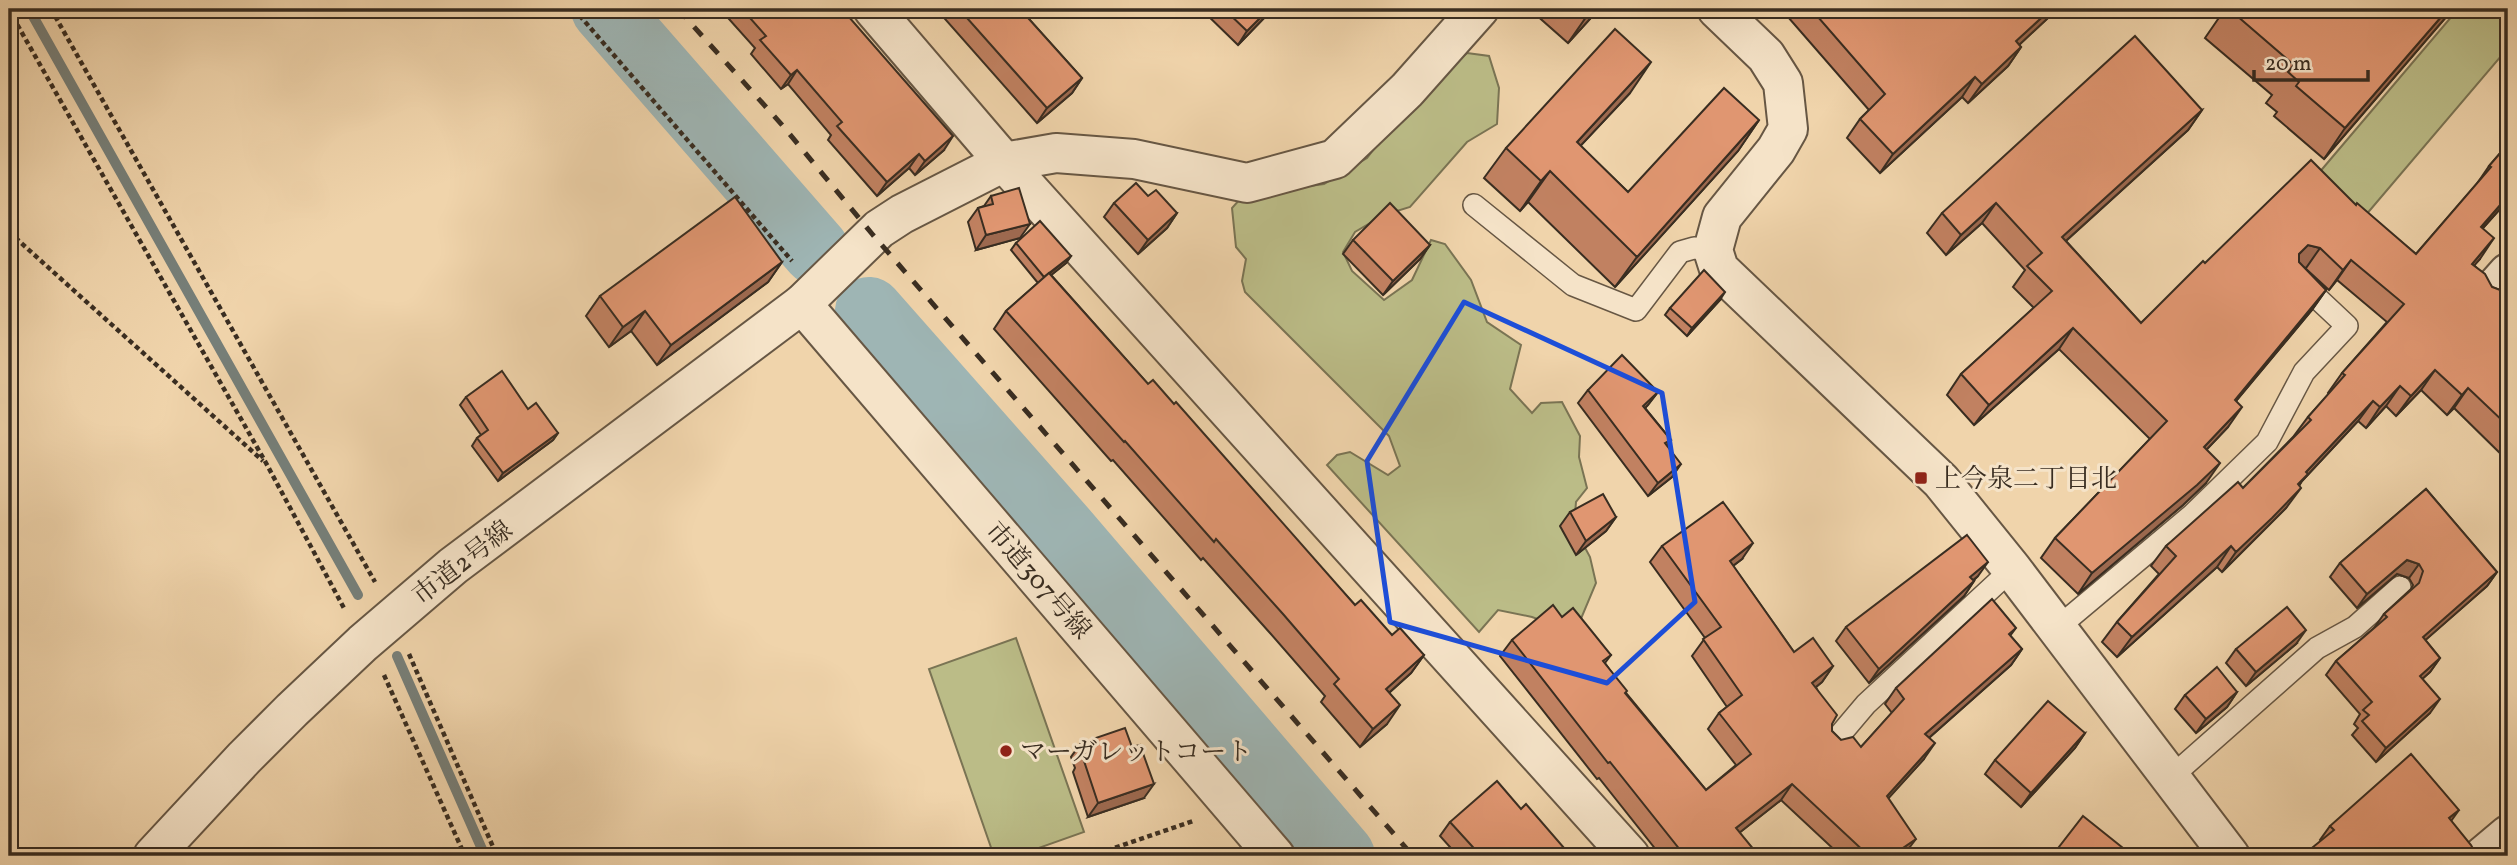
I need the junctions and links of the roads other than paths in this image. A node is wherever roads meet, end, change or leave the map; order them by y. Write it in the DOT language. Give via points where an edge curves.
graph roads {
  1 [pos="873,9"];
  2 [pos="1479,9"];
  3 [pos="1717,9"];
  4 [pos="1004,162"];
  5 [pos="1474,205"];
  6 [pos="1713,250"];
  7 [pos="2297,278"];
  8 [pos="810,297"];
  9 [pos="2012,569"];
  10 [pos="2400,587"];
  11 [pos="2056,629"];
  12 [pos="1833,743"];
  13 [pos="2170,778"];
  14 [pos="2508,835"];
  15 [pos="153,856"];
  16 [pos="1275,856"];
  17 [pos="1630,856"];
  18 [pos="2230,856"];
  19 [pos="2483,856"];
  1 -- 4 [label="street"];
  2 -- 4 [label="street, 市道2号線" via="1407,90 1335,159 1247,183 1121,158 1056,153"];
  3 -- 6 [label="street" via="1766,56 1783,83 1788,129 1722,217"];
  4 -- 8 [label="street, 市道2号線" via="879,229"];
  4 -- 17 [label="street"];
  5 -- 6 [label="lane" via="1573,285 1636,310 1680,252"];
  6 -- 9 [label="street" via="1720,269 1941,481"];
  7 -- 11 [label="lane" via="2347,326 2304,372 2267,442 2192,515"];
  8 -- 15 [label="street, 市道2号線" via="453,566 363,643 244,758"];
  8 -- 16 [label="street, 市道307号線"];
  9 -- 11 [label="street"];
  9 -- 12 [label="lane" via="1866,704"];
  10 -- 13 [label="lane" via="2355,627 2317,648"];
  11 -- 13 [label="street"];
  13 -- 18 [label="street"];
  14 -- 19 [label="street"];
}
